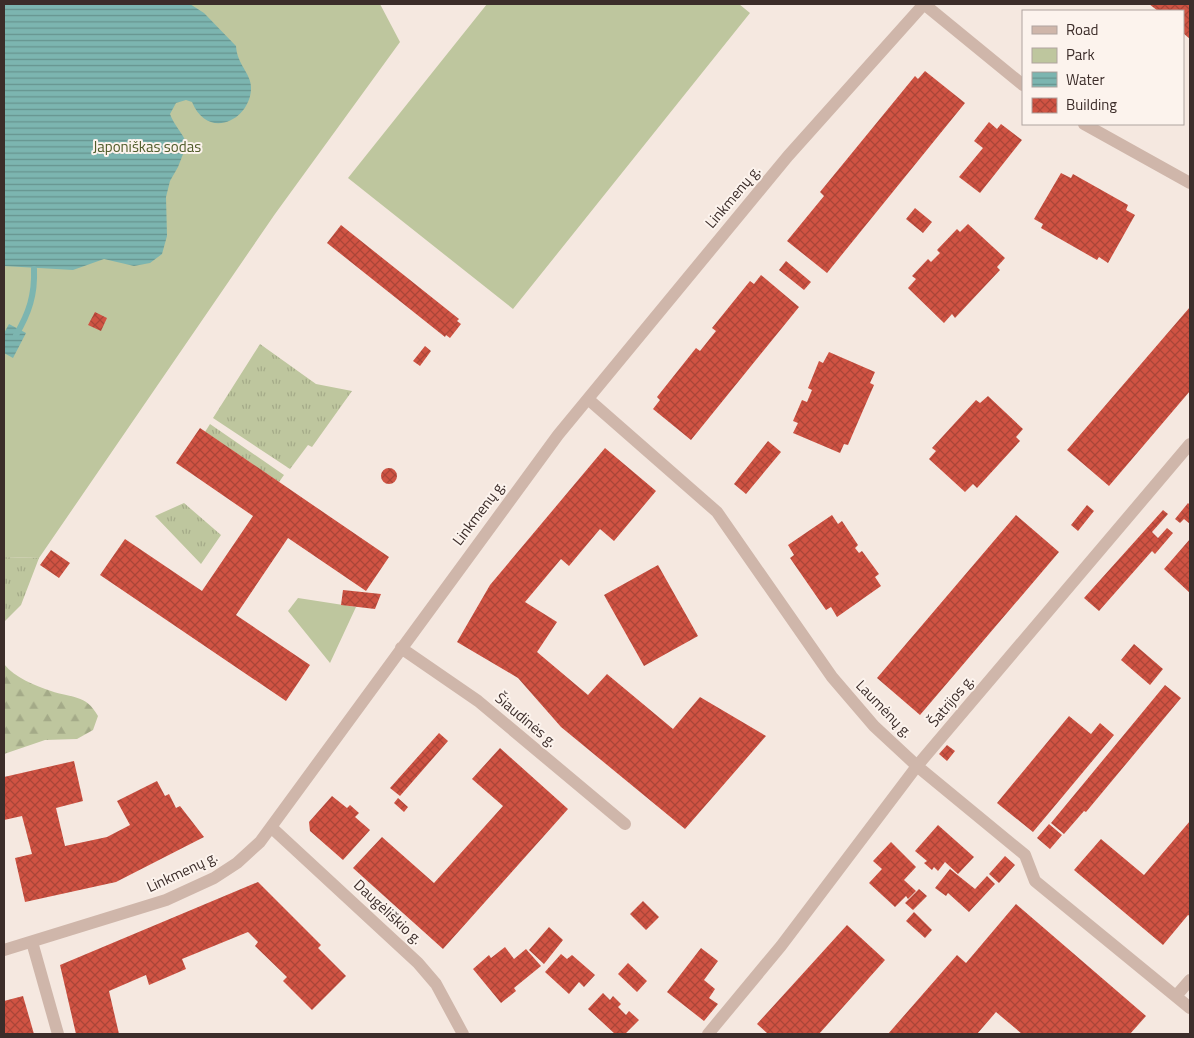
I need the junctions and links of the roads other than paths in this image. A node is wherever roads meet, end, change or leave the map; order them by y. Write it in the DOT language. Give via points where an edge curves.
graph roads {
  1 [pos="924,4"];
  2 [pos="1022,84"];
  3 [pos="1086,125"];
  4 [pos="1190,183"];
  5 [pos="588,399"];
  6 [pos="1190,444"];
  7 [pos="401,648"];
  8 [pos="917,766"];
  9 [pos="624,824"];
  10 [pos="272,828"];
  11 [pos="32,942"];
  12 [pos="4,950"];
  13 [pos="1190,980"];
  14 [pos="1176,996"];
  15 [pos="1190,1008"];
  16 [pos="58,1034"];
  17 [pos="463,1034"];
  18 [pos="708,1034"];
  1 -- 2 [label="street"];
  1 -- 5 [label="street, Linkmenų g." via="788,156"];
  3 -- 4 [label="street"];
  5 -- 7 [label="street, Linkmenų g."];
  5 -- 8 [label="street, Laumėnų g." via="717,512 832,678 874,726"];
  6 -- 8 [label="street, Šatrijos g."];
  7 -- 9 [label="street, Šiaudinės g." via="478,701"];
  7 -- 10 [label="street, Linkmenų g."];
  8 -- 14 [label="street, Laumėnų g." via="1025,855 1035,881"];
  8 -- 18 [label="street, Šatrijos g." via="781,946"];
  10 -- 11 [label="street, Linkmenų g." via="237,863 214,878 166,900"];
  10 -- 17 [label="street, Daugėliškio g." via="418,963 436,984"];
  11 -- 12 [label="street, Linkmenų g."];
  11 -- 16 [label="street"];
  13 -- 14 [label="street"];
  14 -- 15 [label="street, Laumėnų g."];
}
